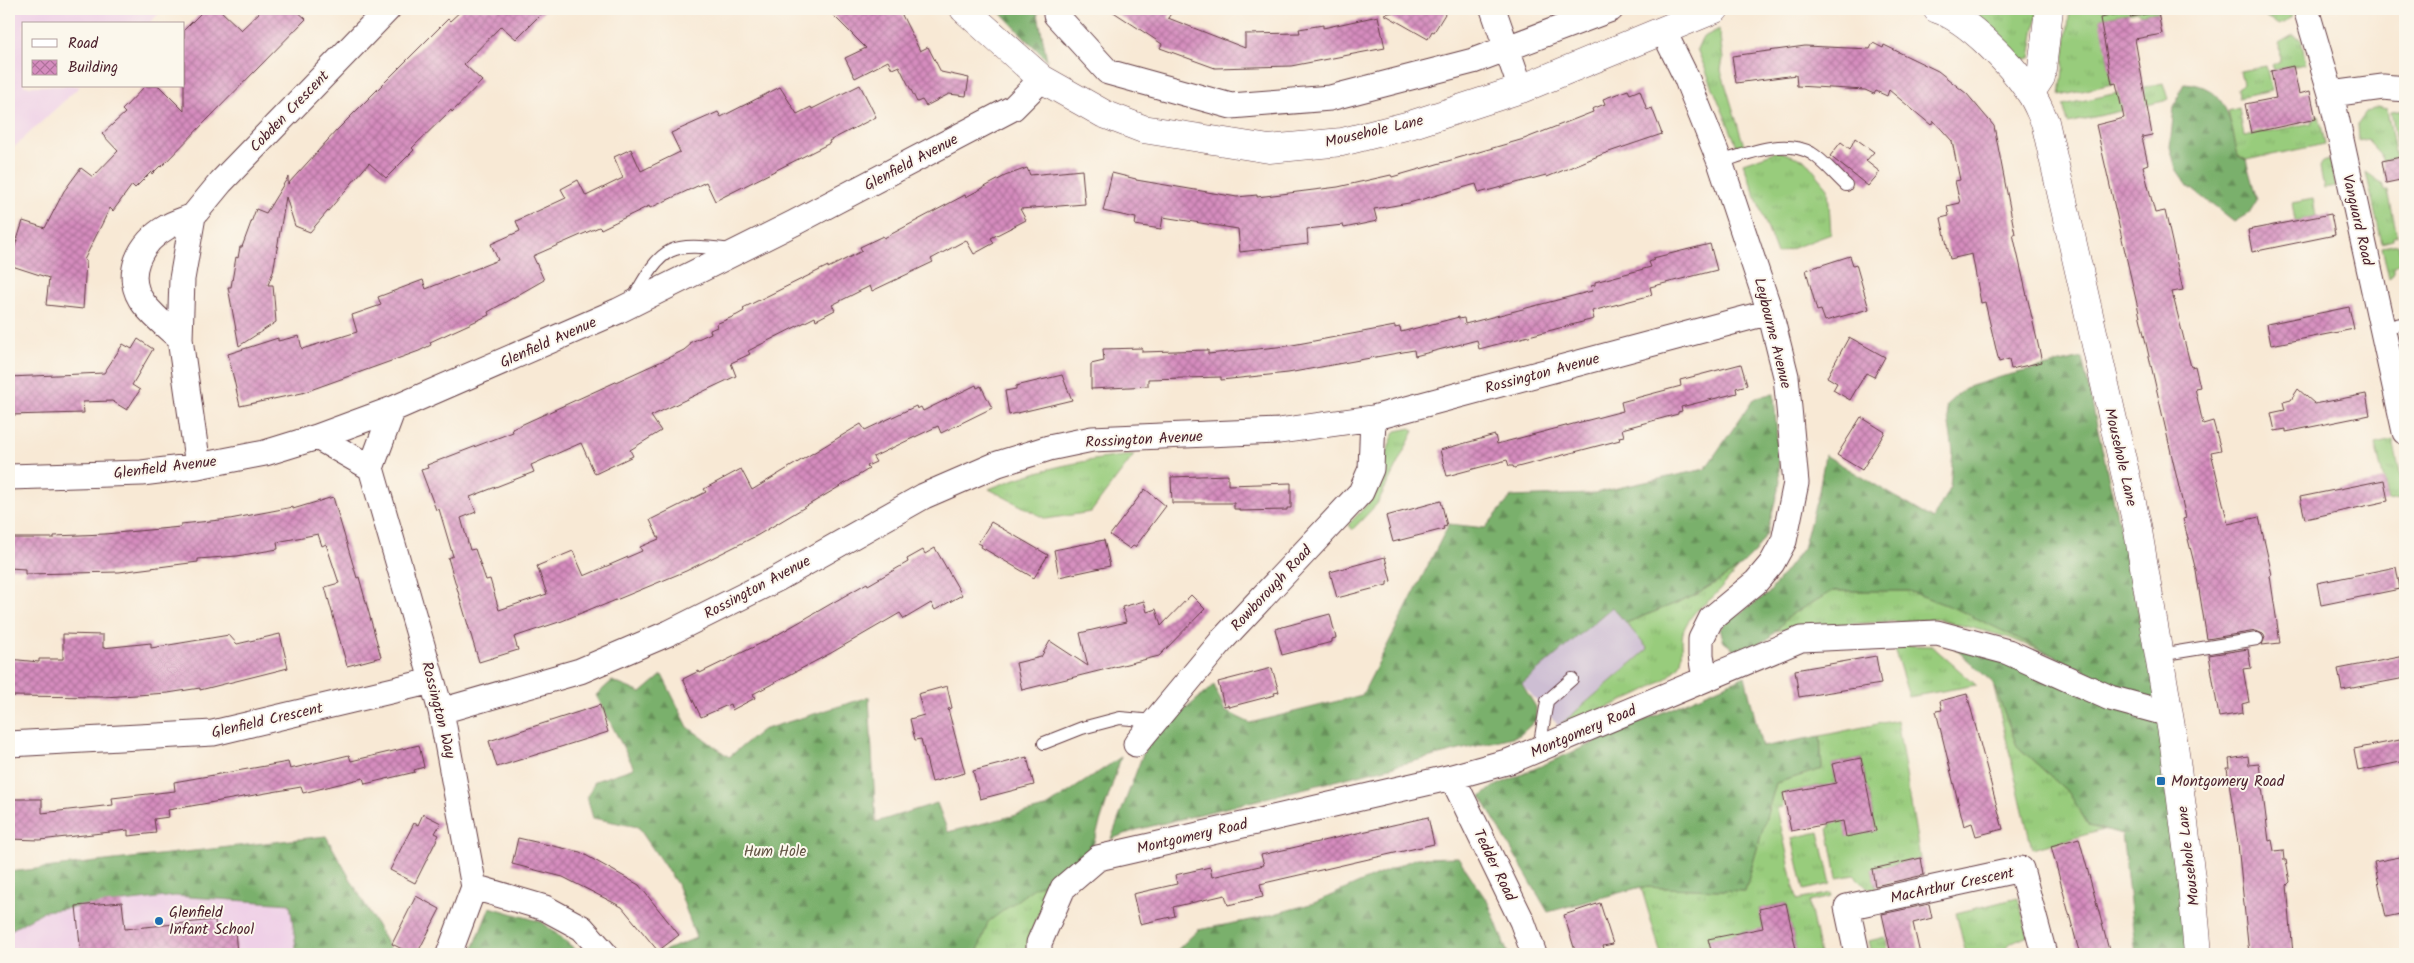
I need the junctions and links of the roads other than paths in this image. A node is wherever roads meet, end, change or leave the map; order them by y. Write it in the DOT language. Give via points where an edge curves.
graph roads {
  1 [pos="388,9"];
  2 [pos="964,9"];
  3 [pos="1493,9"];
  4 [pos="1611,9"];
  5 [pos="1715,9"];
  6 [pos="1937,9"];
  7 [pos="2049,9"];
  8 [pos="2306,9"];
  9 [pos="1056,15"];
  10 [pos="1664,30"];
  11 [pos="1506,49"];
  12 [pos="1042,79"];
  13 [pos="1521,89"];
  14 [pos="2405,89"];
  15 [pos="2031,92"];
  16 [pos="2331,94"];
  17 [pos="1720,162"];
  18 [pos="1846,185"];
  19 [pos="193,216"];
  20 [pos="1770,312"];
  21 [pos="2394,326"];
  22 [pos="180,339"];
  23 [pos="393,409"];
  24 [pos="1373,418"];
  25 [pos="2405,432"];
  26 [pos="316,437"];
  27 [pos="198,466"];
  28 [pos="372,468"];
  29 [pos="9,477"];
  30 [pos="2257,639"];
  31 [pos="2159,655"];
  32 [pos="1572,679"];
  33 [pos="1705,679"];
  34 [pos="432,681"];
  35 [pos="441,712"];
  36 [pos="2169,714"];
  37 [pos="1154,721"];
  38 [pos="1044,742"];
  39 [pos="9,744"];
  40 [pos="1136,744"];
  41 [pos="1538,749"];
  42 [pos="1452,777"];
  43 [pos="474,887"];
  44 [pos="449,954"];
  45 [pos="604,954"];
  46 [pos="1039,954"];
  47 [pos="1534,954"];
  48 [pos="1857,954"];
  49 [pos="2044,954"];
  50 [pos="2198,954"];
  1 -- 19 [label="street, Cobden Crescent" via="214,189"];
  2 -- 12 [label="street, Mousehole Lane"];
  3 -- 11 [label="street"];
  4 -- 11 [label="street"];
  5 -- 10 [label="street, Mousehole Lane"];
  6 -- 15 [label="street, Mousehole Lane" via="1945,11 2002,56"];
  7 -- 15 [label="street" via="2041,77"];
  8 -- 16 [label="street, Vanguard Road"];
  9 -- 11 [label="street" via="1108,72 1231,106 1330,98 1473,61"];
  10 -- 13 [label="street, Mousehole Lane"];
  10 -- 17 [label="street, Leybourne Avenue"];
  11 -- 13 [label="street"];
  12 -- 13 [label="street, Mousehole Lane" via="1104,114 1143,129 1269,149 1342,142 1410,125"];
  12 -- 23 [label="street, Glenfield Avenue" via="1013,108 739,251 630,305"];
  14 -- 16 [label="street" via="2384,87"];
  15 -- 31 [label="street, Mousehole Lane" via="2047,132 2126,475"];
  16 -- 21 [label="street, Vanguard Road"];
  17 -- 18 [label="lane" via="1783,147 1811,153"];
  17 -- 20 [label="street, Leybourne Avenue"];
  19 -- 22 [label="street, Cobden Crescent" via="182,279"];
  19 -- 22 [label="street, Cobden Crescent" via="166,227 140,250 134,276 135,289 143,303"];
  20 -- 24 [label="street, Rossington Avenue"];
  20 -- 33 [label="street, Leybourne Avenue" via="1786,376 1796,483 1784,541 1772,563 1756,582 1711,618 1701,640"];
  21 -- 25 [label="street, Vanguard Road"];
  22 -- 27 [label="street, Cobden Crescent"];
  23 -- 26 [label="street, Glenfield Avenue"];
  23 -- 28 [label="street"];
  24 -- 35 [label="street, Rossington Avenue" via="1278,431 1092,439 998,464 924,496 777,579 668,633 580,671"];
  24 -- 37 [label="street, Rowborough Road" via="1371,469 1361,492 1224,638"];
  26 -- 27 [label="street, Glenfield Avenue" via="265,453"];
  26 -- 28 [label="street"];
  27 -- 29 [label="street, Glenfield Avenue" via="142,473"];
  28 -- 34 [label="street, Rossington Way"];
  30 -- 31 [label="lane"];
  31 -- 36 [label="street, Mousehole Lane"];
  32 -- 41 [label="lane" via="1547,700"];
  33 -- 36 [label="street, Montgomery Road" via="1801,639 1937,633 2008,652 2110,698"];
  33 -- 41 [label="street, Montgomery Road"];
  34 -- 35 [label="street, Rossington Way"];
  34 -- 39 [label="street, Glenfield Crescent" via="213,733"];
  35 -- 43 [label="street, Rossington Way"];
  36 -- 50 [label="street, Mousehole Lane"];
  37 -- 38 [label="lane" via="1120,718"];
  37 -- 40 [label="street, Rowborough Road"];
  41 -- 42 [label="street, Montgomery Road" via="1510,761"];
  42 -- 46 [label="street, Montgomery Road" via="1098,858 1063,888 1039,942"];
  42 -- 47 [label="street, Tedder Road" via="1522,921"];
  43 -- 44 [label="street"];
  43 -- 45 [label="street" via="545,908 582,928"];
  48 -- 49 [label="street, MacArthur Crescent" via="1847,907 2021,870"];
}
